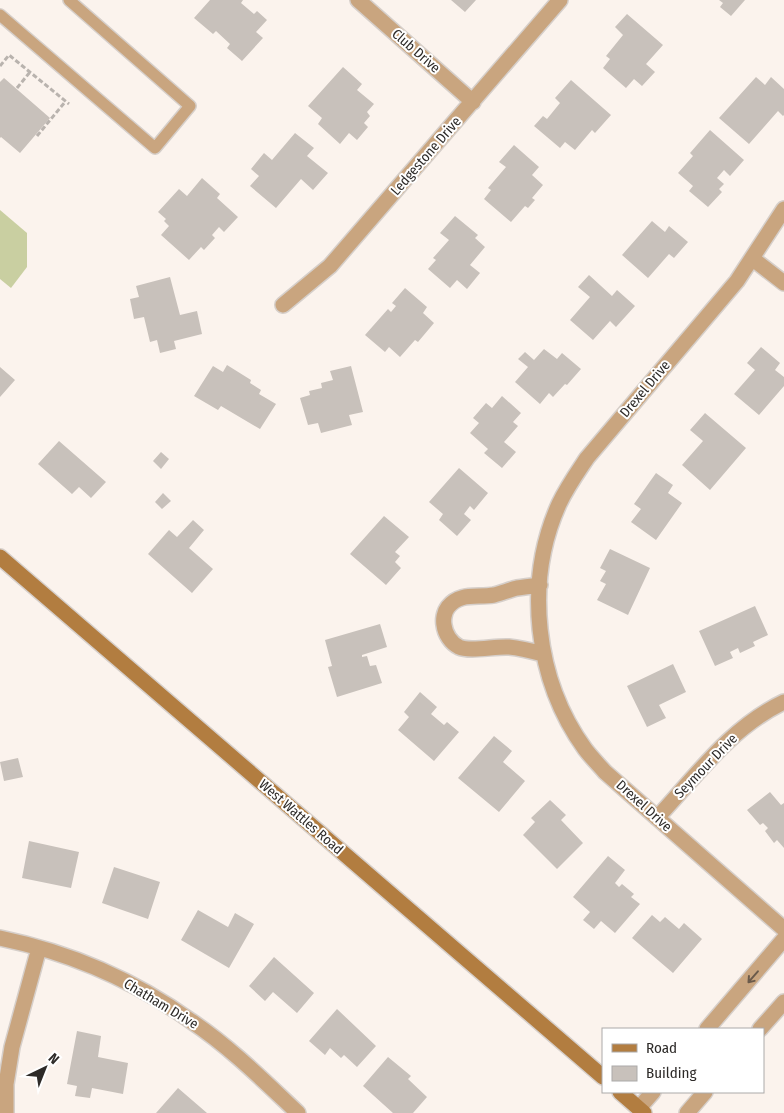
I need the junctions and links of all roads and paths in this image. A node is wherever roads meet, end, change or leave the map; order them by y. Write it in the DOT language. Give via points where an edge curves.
graph roads {
  1 [pos="70,0"];
  2 [pos="358,0"];
  3 [pos="560,0"];
  4 [pos="0,15"];
  5 [pos="0,66"];
  6 [pos="30,72"];
  7 [pos="17,88"];
  8 [pos="473,102"];
  9 [pos="36,136"];
  10 [pos="784,209"];
  11 [pos="753,259"];
  12 [pos="784,283"];
  13 [pos="283,305"];
  14 [pos="0,557"];
  15 [pos="540,585"];
  16 [pos="543,654"];
  17 [pos="784,702"];
  18 [pos="657,818"];
  19 [pos="784,929"];
  20 [pos="0,938"];
  21 [pos="784,939"];
  22 [pos="39,948"];
  23 [pos="784,1002"];
  24 [pos="708,1028"];
  25 [pos="761,1028"];
  26 [pos="602,1076"];
  27 [pos="621,1093"];
  28 [pos="652,1093"];
  29 [pos="704,1093"];
  30 [pos="642,1110"];
  31 [pos="6,1113"];
  32 [pos="298,1113"];
  33 [pos="687,1113"];
  1 -- 4 [label="lane" via="190,106 155,148"];
  2 -- 8 [label="street, Club Drive"];
  3 -- 8 [label="street, Ledgestone Drive"];
  5 -- 6 [label="path" via="10,54"];
  6 -- 7 [label="path"];
  6 -- 9 [label="path" via="67,103"];
  8 -- 13 [label="street, Ledgestone Drive" via="330,266"];
  10 -- 11 [label="street, Drexel Drive"];
  11 -- 12 [label="street"];
  11 -- 15 [label="street, Drexel Drive" via="572,479 549,530"];
  14 -- 26 [label="street, West Wattles Road"];
  15 -- 16 [label="street, Drexel Drive"];
  15 -- 16 [label="street" via="489,596 465,596 449,606 443,623 446,634 459,646 469,649 511,647"];
  16 -- 18 [label="street, Drexel Drive" via="554,692 586,750 605,772"];
  17 -- 18 [label="street, Seymour Drive" via="770,708 719,749"];
  18 -- 19 [label="street, Drexel Drive"];
  20 -- 22 [label="street, Chatham Drive"];
  21 -- 24 [label="street, one-way"];
  22 -- 31 [label="street" via="12,1047 6,1084"];
  22 -- 32 [label="street, Chatham Drive" via="67,956 154,996 222,1045"];
  23 -- 25 [label="street"];
  27 -- 30 [label="street"];
  28 -- 30 [label="street"];
  29 -- 33 [label="street"];
}
